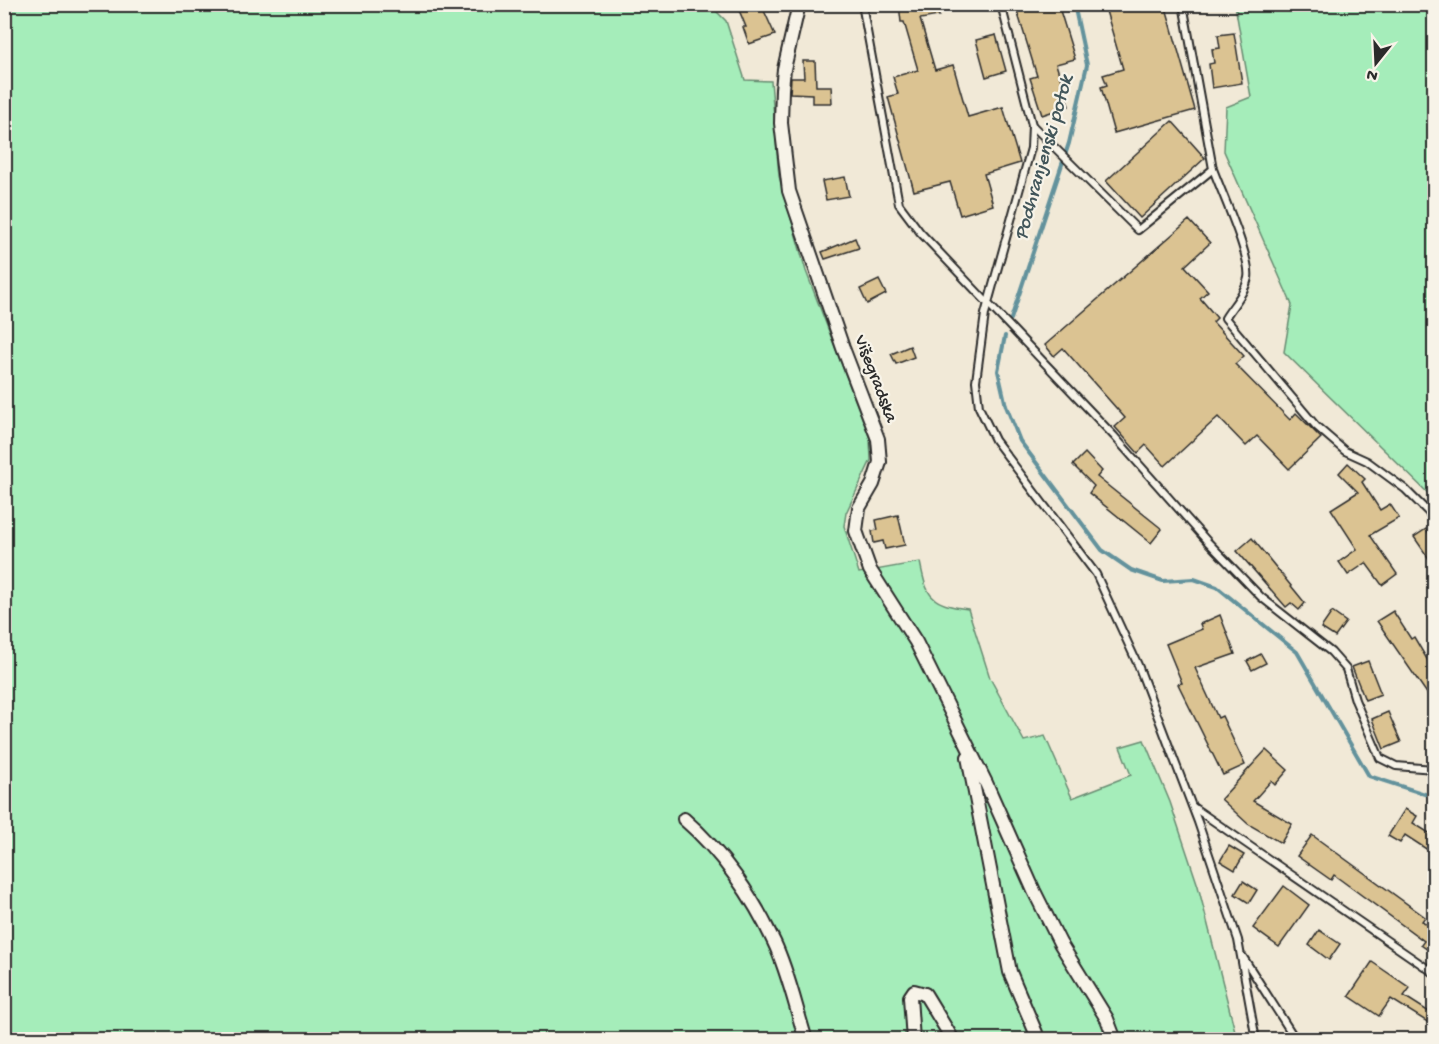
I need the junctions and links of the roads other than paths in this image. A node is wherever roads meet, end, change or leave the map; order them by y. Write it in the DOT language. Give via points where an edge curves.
graph roads {
  1 [pos="799,4"];
  2 [pos="862,4"];
  3 [pos="1001,4"];
  4 [pos="1183,4"];
  5 [pos="1032,125"];
  6 [pos="1213,169"];
  7 [pos="989,304"];
  8 [pos="1434,518"];
  9 [pos="966,744"];
  10 [pos="1434,769"];
  11 [pos="1192,807"];
  12 [pos="684,819"];
  13 [pos="1241,954"];
  14 [pos="1434,973"];
  15 [pos="806,1040"];
  16 [pos="913,1040"];
  17 [pos="953,1040"];
  18 [pos="1036,1040"];
  19 [pos="1115,1040"];
  20 [pos="1256,1040"];
  21 [pos="1296,1040"];
  1 -- 9 [label="street, Višegradska" via="782,89 781,123 789,190 878,438 880,462 859,508 855,531 870,570 916,642"];
  2 -- 7 [label="lane" via="899,204 920,232"];
  3 -- 5 [label="lane"];
  4 -- 6 [label="lane"];
  5 -- 6 [label="lane" via="1138,230"];
  5 -- 7 [label="lane" via="1029,165"];
  6 -- 8 [label="lane" via="1247,256 1249,272 1243,291 1226,318 1316,426 1345,451 1367,461 1405,489"];
  7 -- 10 [label="lane" via="1238,573 1346,669 1380,758 1396,766"];
  7 -- 11 [label="lane" via="976,381 979,408 995,441 1096,574 1138,665"];
  9 -- 18 [label="street" via="1010,972"];
  9 -- 19 [label="street" via="1060,943 1107,1019"];
  11 -- 13 [label="lane"];
  11 -- 14 [label="lane"];
  12 -- 15 [label="street" via="709,841 775,943"];
  13 -- 20 [label="lane"];
  13 -- 21 [label="lane"];
  16 -- 17 [label="street" via="909,997 920,991 936,1008"];
}
